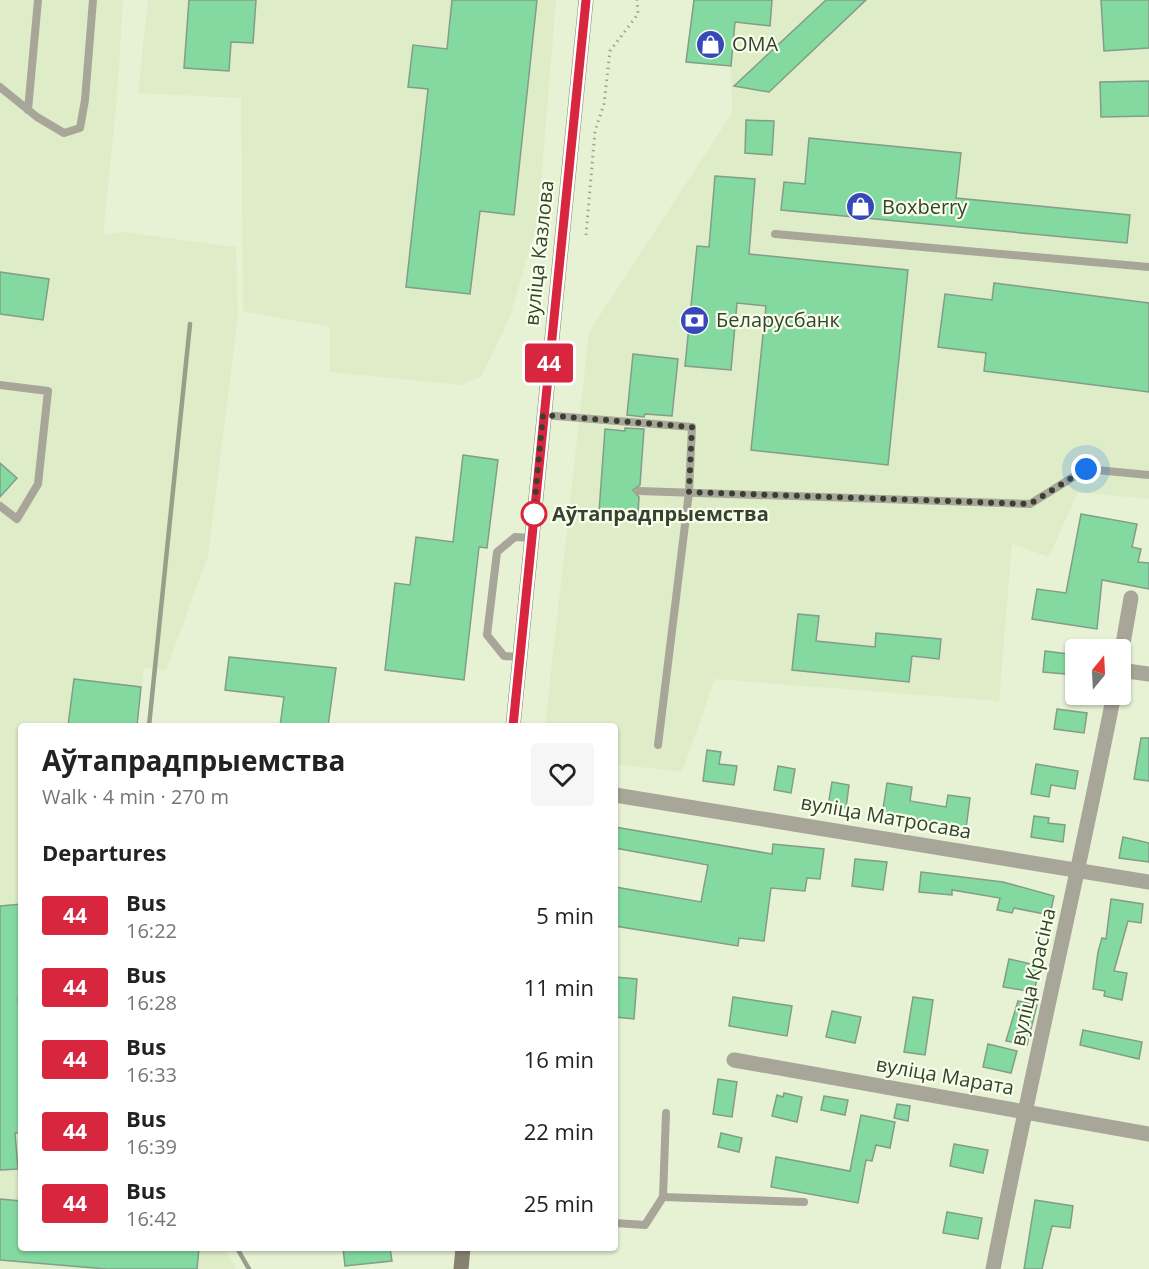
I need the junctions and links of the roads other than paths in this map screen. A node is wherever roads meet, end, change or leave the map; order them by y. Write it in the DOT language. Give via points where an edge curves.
graph roads {
  1 [pos="38,0"];
  2 [pos="93,0"];
  3 [pos="586,0"];
  4 [pos="0,87"];
  5 [pos="28,110"];
  6 [pos="775,234"];
  7 [pos="1149,267"];
  8 [pos="0,385"];
  9 [pos="543,415"];
  10 [pos="1149,475"];
  11 [pos="639,491"];
  12 [pos="689,492"];
  13 [pos="0,506"];
  14 [pos="531,538"];
  15 [pos="1131,598"];
  16 [pos="1124,639"];
  17 [pos="520,657"];
  18 [pos="1131,671"];
  19 [pos="1149,674"];
  20 [pos="1112,705"];
  21 [pos="513,723"];
  22 [pos="658,745"];
  23 [pos="618,795"];
  24 [pos="1079,871"];
  25 [pos="1149,882"];
  26 [pos="734,1060"];
  27 [pos="1023,1112"];
  28 [pos="666,1113"];
  29 [pos="1149,1134"];
  30 [pos="663,1197"];
  31 [pos="804,1202"];
  32 [pos="618,1222"];
  33 [pos="463,1251"];
  34 [pos="461,1269"];
  35 [pos="993,1269"];
  1 -- 5 [label="lane"];
  2 -- 5 [label="lane" via="80,128 64,134"];
  3 -- 9 [label="main road, вуліца Казлова"];
  4 -- 5 [label="lane"];
  6 -- 7 [label="lane"];
  8 -- 13 [label="lane" via="48,391 38,484 17,519"];
  9 -- 12 [label="lane" via="692,427"];
  9 -- 14 [label="main road, вуліца Казлова"];
  10 -- 12 [label="lane" via="1086,469 1030,504"];
  11 -- 12 [label="lane"];
  12 -- 22 [label="lane"];
  14 -- 17 [label="main road, вуліца Казлова"];
  14 -- 17 [label="lane" via="515,537 497,552 487,635 504,656"];
  15 -- 16 [label="street"];
  17 -- 21 [label="main road, вуліца Казлова"];
  18 -- 19 [label="street"];
  20 -- 24 [label="street, вуліца Красіна"];
  23 -- 24 [label="street, вуліца Матросава"];
  24 -- 25 [label="street, вуліца Матросава"];
  24 -- 27 [label="street, вуліца Красіна"];
  26 -- 27 [label="street, вуліца Марата"];
  27 -- 29 [label="street, вуліца Марата"];
  27 -- 35 [label="street, вуліца Красіна"];
  28 -- 30 [label="lane"];
  30 -- 31 [label="lane"];
  30 -- 32 [label="lane" via="645,1225"];
  33 -- 34 [label="main road"];
}
